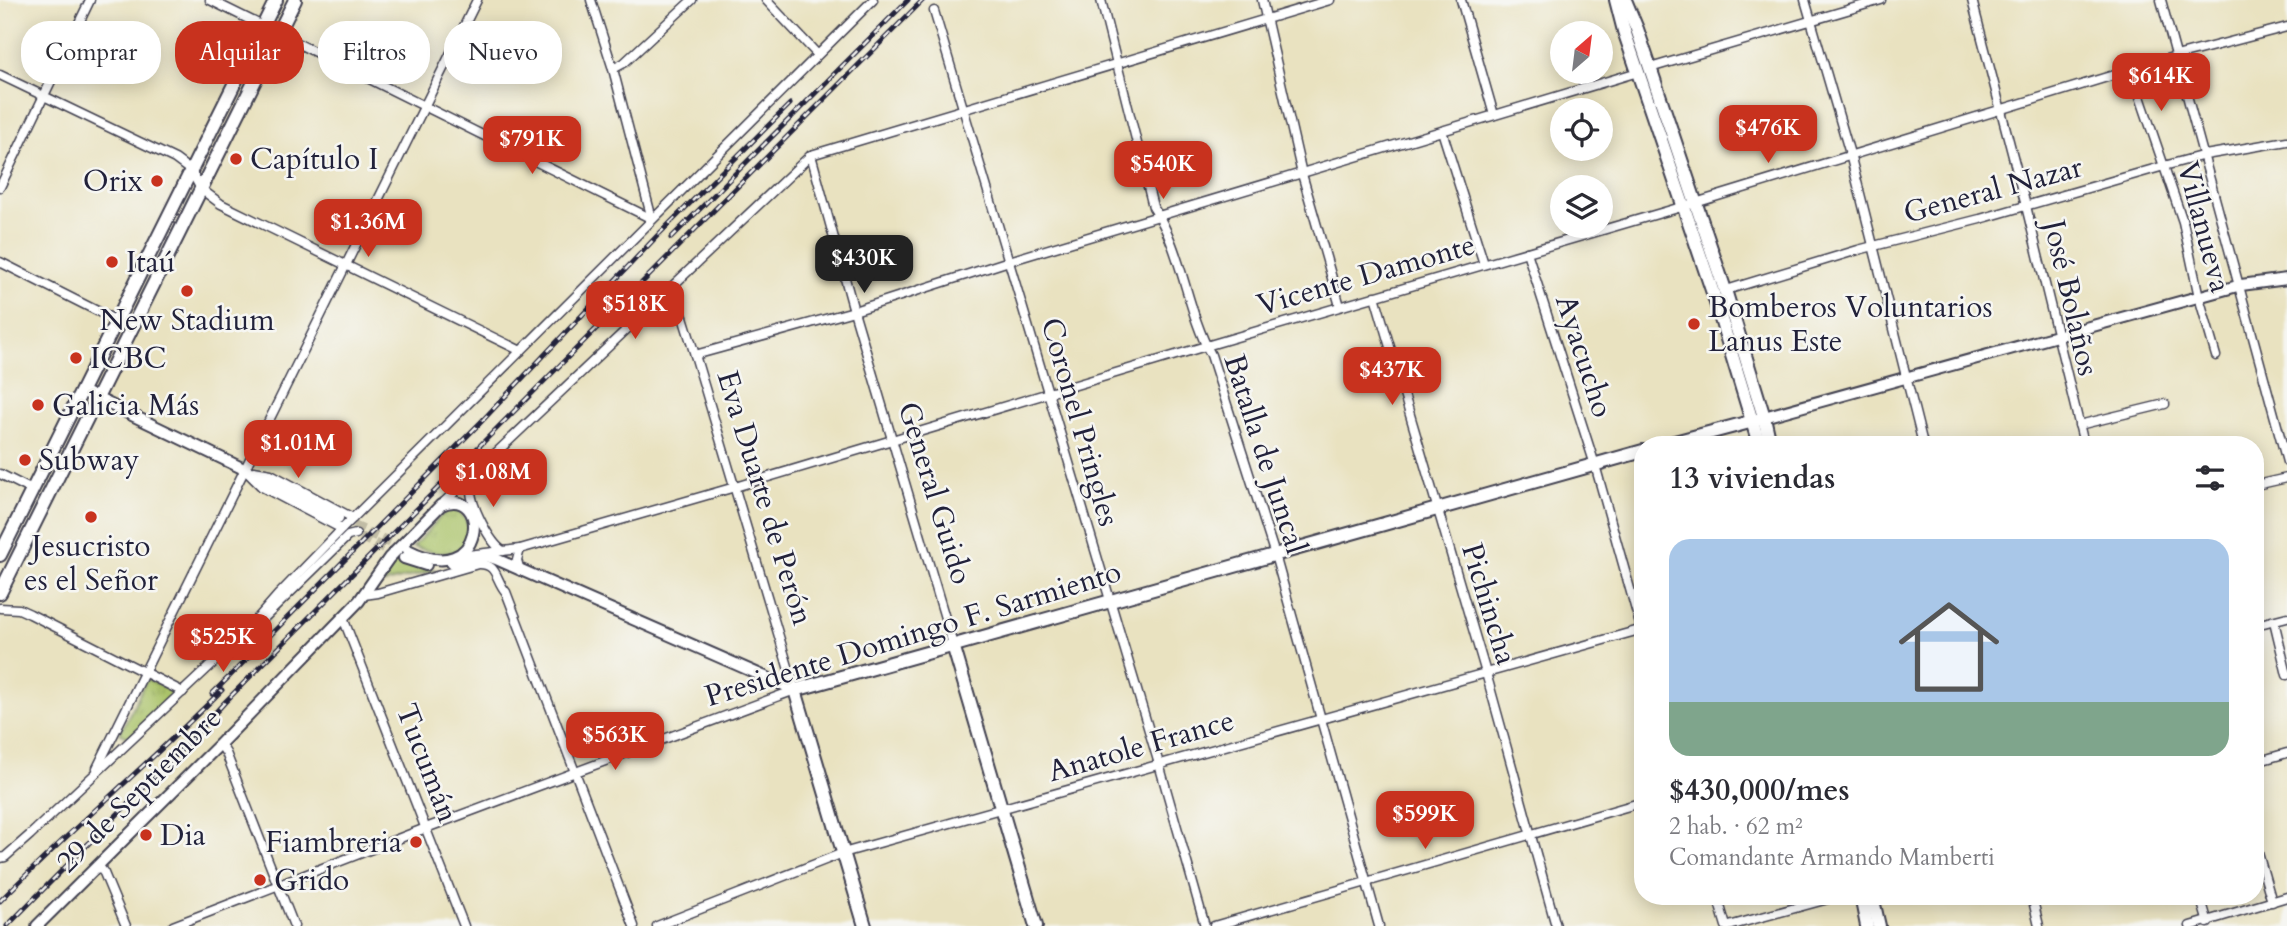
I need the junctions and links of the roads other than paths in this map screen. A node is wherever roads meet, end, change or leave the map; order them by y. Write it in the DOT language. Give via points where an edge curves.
graph roads {
  1 [pos="90,0"];
  2 [pos="210,0"];
  3 [pos="276,0"];
  4 [pos="295,0"];
  5 [pos="477,0"];
  6 [pos="591,0"];
  7 [pos="692,0"];
  8 [pos="766,0"];
  9 [pos="873,0"];
  10 [pos="1101,0"];
  11 [pos="1262,0"];
  12 [pos="1330,0"];
  13 [pos="1461,0"];
  14 [pos="1614,0"];
  15 [pos="1627,0"];
  16 [pos="1805,0"];
  17 [pos="1881,0"];
  18 [pos="1972,0"];
  19 [pos="2161,0"];
  20 [pos="934,11"];
  21 [pos="1266,18"];
  22 [pos="255,21"];
  23 [pos="265,21"];
  24 [pos="284,21"];
  25 [pos="1811,21"];
  26 [pos="2287,27"];
  27 [pos="1630,30"];
  28 [pos="304,46"];
  29 [pos="817,54"];
  30 [pos="2176,56"];
  31 [pos="1117,62"];
  32 [pos="613,69"];
  33 [pos="1644,70"];
  34 [pos="2131,71"];
  35 [pos="0,75"];
  36 [pos="234,84"];
  37 [pos="253,84"];
  38 [pos="44,96"];
  39 [pos="424,107"];
  40 [pos="962,108"];
  41 [pos="2001,110"];
  42 [pos="1494,116"];
  43 [pos="1442,131"];
  44 [pos="2287,141"];
  45 [pos="1850,154"];
  46 [pos="810,155"];
  47 [pos="2204,155"];
  48 [pos="2164,166"];
  49 [pos="191,171"];
  50 [pos="1302,174"];
  51 [pos="0,187"];
  52 [pos="201,189"];
  53 [pos="1689,205"];
  54 [pos="2026,206"];
  55 [pos="1160,217"];
  56 [pos="652,219"];
  57 [pos="1873,246"];
  58 [pos="1527,252"];
  59 [pos="1009,261"];
  60 [pos="0,262"];
  61 [pos="346,264"];
  62 [pos="1484,264"];
  63 [pos="2287,279"];
  64 [pos="2241,285"];
  65 [pos="668,289"];
  66 [pos="1719,291"];
  67 [pos="1375,296"];
  68 [pos="2199,297"];
  69 [pos="1340,306"];
  70 [pos="854,311"];
  71 [pos="117,321"];
  72 [pos="2056,337"];
  73 [pos="1206,346"];
  74 [pos="521,351"];
  75 [pos="695,355"];
  76 [pos="2216,356"];
  77 [pos="1907,378"];
  78 [pos="82,391"];
  79 [pos="1046,394"];
  80 [pos="98,399"];
  81 [pos="2165,404"];
  82 [pos="1759,419"];
  83 [pos="2078,425"];
  84 [pos="1696,436"];
  85 [pos="1759,436"];
  86 [pos="1766,436"];
  87 [pos="1921,436"];
  88 [pos="2081,436"];
  89 [pos="892,442"];
  90 [pos="1634,454"];
  91 [pos="2287,462"];
  92 [pos="1595,465"];
  93 [pos="244,469"];
  94 [pos="479,470"];
  95 [pos="0,474"];
  96 [pos="2287,478"];
  97 [pos="2264,483"];
  98 [pos="735,487"];
  99 [pos="32,490"];
  100 [pos="441,505"];
  101 [pos="1437,509"];
  102 [pos="353,518"];
  103 [pos="340,523"];
  104 [pos="356,534"];
  105 [pos="520,549"];
  106 [pos="0,555"];
  107 [pos="1275,555"];
  108 [pos="456,556"];
  109 [pos="496,558"];
  110 [pos="520,571"];
  111 [pos="0,593"];
  112 [pos="363,595"];
  113 [pos="1634,600"];
  114 [pos="1109,601"];
  115 [pos="0,608"];
  116 [pos="2287,617"];
  117 [pos="342,618"];
  118 [pos="2274,621"];
  119 [pos="2264,623"];
  120 [pos="1634,633"];
  121 [pos="243,635"];
  122 [pos="953,645"];
  123 [pos="144,673"];
  124 [pos="1486,673"];
  125 [pos="2287,675"];
  126 [pos="795,690"];
  127 [pos="183,692"];
  128 [pos="1322,719"];
  129 [pos="220,744"];
  130 [pos="2287,753"];
  131 [pos="2264,760"];
  132 [pos="1159,764"];
  133 [pos="576,771"];
  134 [pos="94,774"];
  135 [pos="1634,805"];
  136 [pos="1002,808"];
  137 [pos="426,828"];
  138 [pos="1531,836"];
  139 [pos="843,853"];
  140 [pos="0,858"];
  141 [pos="98,866"];
  142 [pos="2264,874"];
  143 [pos="1367,882"];
  144 [pos="278,884"];
  145 [pos="2287,897"];
  146 [pos="2272,902"];
  147 [pos="1720,905"];
  148 [pos="1805,905"];
  149 [pos="1863,905"];
  150 [pos="1874,905"];
  151 [pos="2034,905"];
  152 [pos="2203,905"];
  153 [pos="2263,905"];
  154 [pos="2264,905"];
  155 [pos="2208,923"];
  156 [pos="37,926"];
  157 [pos="126,926"];
  158 [pos="173,926"];
  159 [pos="294,926"];
  160 [pos="464,926"];
  161 [pos="634,926"];
  162 [pos="657,926"];
  163 [pos="865,926"];
  164 [pos="1037,926"];
  165 [pos="1205,926"];
  166 [pos="1214,926"];
  167 [pos="1379,926"];
  168 [pos="1556,926"];
  169 [pos="1727,926"];
  170 [pos="1867,926"];
  171 [pos="1879,926"];
  172 [pos="2039,926"];
  173 [pos="2190,926"];
  1 -- 38 [label="street"];
  2 -- 22 [label="street"];
  3 -- 23 [label="main road"];
  4 -- 24 [label="main road"];
  5 -- 39 [label="street"];
  6 -- 32 [label="street"];
  7 -- 32 [label="street"];
  8 -- 29 [label="street"];
  9 -- 29 [label="street"];
  10 -- 31 [label="street, Batalla de Juncal"];
  11 -- 21 [label="street"];
  12 -- 21 [label="street"];
  13 -- 42 [label="street"];
  14 -- 27 [label="main road"];
  15 -- 27 [label="main road"];
  16 -- 25 [label="street"];
  17 -- 25 [label="street"];
  18 -- 41 [label="street, José Bolaños"];
  19 -- 30 [label="street"];
  20 -- 40 [label="street, Coronel Pringles"];
  21 -- 31 [label="street"];
  21 -- 50 [label="street"];
  25 -- 33 [label="street"];
  25 -- 45 [label="street"];
  26 -- 30 [label="street, Vicente Damonte"];
  27 -- 33 [label="main road"];
  28 -- 39 [label="street"];
  29 -- 56 [label="street"];
  30 -- 34 [label="street, Vicente Damonte"];
  30 -- 47 [label="street"];
  31 -- 40 [label="street"];
  31 -- 55 [label="street, Batalla de Juncal" via="1153,207"];
  32 -- 56 [label="street"];
  33 -- 42 [label="street"];
  33 -- 53 [label="main road"];
  34 -- 41 [label="street, Vicente Damonte"];
  34 -- 48 [label="street, Villanueva"];
  35 -- 38 [label="street"];
  36 -- 49 [label="main road"];
  37 -- 52 [label="main road"];
  38 -- 49 [label="street"];
  38 -- 51 [label="street"];
  39 -- 56 [label="street"];
  39 -- 61 [label="street"];
  40 -- 46 [label="street"];
  40 -- 59 [label="street, Coronel Pringles"];
  41 -- 45 [label="street, Vicente Damonte"];
  41 -- 54 [label="street, José Bolaños"];
  42 -- 43 [label="street"];
  43 -- 50 [label="street"];
  43 -- 62 [label="street"];
  44 -- 47 [label="street, General Nazar"];
  45 -- 53 [label="street, Vicente Damonte"];
  45 -- 57 [label="street"];
  46 -- 65 [label="street, 29 de Septiembre"];
  46 -- 70 [label="street, General Guido"];
  47 -- 48 [label="street, General Nazar"];
  47 -- 64 [label="street"];
  48 -- 54 [label="street, General Nazar"];
  48 -- 68 [label="street, Villanueva" via="2183,222"];
  49 -- 52 [label="street"];
  49 -- 71 [label="main road"];
  50 -- 55 [label="street"];
  50 -- 69 [label="street"];
  52 -- 61 [label="street" via="221,204"];
  52 -- 80 [label="main road"];
  53 -- 58 [label="street, Vicente Damonte"];
  53 -- 66 [label="main road"];
  54 -- 57 [label="street, General Nazar"];
  54 -- 72 [label="street, José Bolaños"];
  55 -- 59 [label="street"];
  55 -- 73 [label="street, Batalla de Juncal"];
  56 -- 74 [label="street"];
  57 -- 66 [label="street, General Nazar"];
  57 -- 77 [label="street"];
  58 -- 62 [label="street, Vicente Damonte"];
  58 -- 92 [label="street, Ayacucho"];
  59 -- 70 [label="street"];
  59 -- 79 [label="street, Coronel Pringles"];
  60 -- 71 [label="street"];
  61 -- 74 [label="street"];
  61 -- 93 [label="street"];
  62 -- 67 [label="street, Vicente Damonte"];
  63 -- 64 [label="street"];
  64 -- 68 [label="street"];
  64 -- 91 [label="street"];
  65 -- 75 [label="street, Eva Duarte de Perón" via="678,301"];
  65 -- 94 [label="street, 29 de Septiembre"];
  66 -- 82 [label="main road"];
  67 -- 69 [label="street, Vicente Damonte"];
  67 -- 101 [label="street, Pichincha"];
  68 -- 72 [label="street"];
  68 -- 76 [label="street, Villanueva"];
  69 -- 73 [label="street, Vicente Damonte"];
  70 -- 75 [label="street"];
  70 -- 89 [label="street, General Guido"];
  71 -- 78 [label="main road"];
  72 -- 77 [label="street"];
  72 -- 83 [label="street, José Bolaños"];
  73 -- 79 [label="street, Vicente Damonte"];
  73 -- 107 [label="street, Batalla de Juncal"];
  74 -- 102 [label="street"];
  75 -- 98 [label="street, Eva Duarte de Perón"];
  77 -- 82 [label="street"];
  77 -- 87 [label="street"];
  78 -- 80 [label="street"];
  78 -- 99 [label="main road"];
  79 -- 89 [label="street, Vicente Damonte"];
  79 -- 114 [label="street, Coronel Pringles"];
  80 -- 93 [label="street"];
  80 -- 111 [label="main road"];
  81 -- 83 [label="street"];
  82 -- 84 [label="main road"];
  82 -- 85 [label="main road"];
  82 -- 86 [label="main road"];
  83 -- 88 [label="street, José Bolaños"];
  89 -- 98 [label="street, Vicente Damonte"];
  89 -- 122 [label="street, General Guido"];
  90 -- 92 [label="main road, Presidente Domingo F. Sarmiento"];
  92 -- 101 [label="main road, Presidente Domingo F. Sarmiento"];
  92 -- 113 [label="street, Ayacucho"];
  93 -- 102 [label="street" via="271,474"];
  93 -- 103 [label="street"];
  93 -- 123 [label="street"];
  94 -- 100 [label="street, 29 de Septiembre"];
  94 -- 109 [label="street" via="472,487 473,500"];
  95 -- 99 [label="street"];
  96 -- 97 [label="street"];
  98 -- 105 [label="street, Vicente Damonte"];
  98 -- 126 [label="street, Eva Duarte de Perón"];
  99 -- 106 [label="main road"];
  100 -- 108 [label="street" via="461,504 474,522 472,540"];
  100 -- 112 [label="street, 29 de Septiembre" via="389,558"];
  101 -- 107 [label="main road, Presidente Domingo F. Sarmiento"];
  101 -- 124 [label="street, Pichincha"];
  102 -- 103 [label="street"];
  103 -- 121 [label="street"];
  104 -- 121 [label="street" via="348,536"];
  105 -- 109 [label="street, Vicente Damonte"];
  105 -- 110 [label="street"];
  107 -- 114 [label="main road, Presidente Domingo F. Sarmiento"];
  107 -- 128 [label="street, Batalla de Juncal"];
  108 -- 109 [label="street, Vicente Damonte"];
  108 -- 109 [label="street" via="433,559 406,554 426,565 442,566 482,556"];
  109 -- 110 [label="street"];
  109 -- 112 [label="street, Vicente Damonte"];
  109 -- 133 [label="street"];
  110 -- 126 [label="street"];
  112 -- 117 [label="street, 29 de Septiembre"];
  114 -- 122 [label="main road, Presidente Domingo F. Sarmiento"];
  114 -- 132 [label="street, Coronel Pringles"];
  115 -- 123 [label="street" via="30,614"];
  116 -- 118 [label="street"];
  117 -- 129 [label="street, 29 de Septiembre"];
  117 -- 137 [label="street, Tucumán"];
  118 -- 119 [label="street"];
  118 -- 125 [label="street"];
  120 -- 124 [label="street, Anatole France"];
  121 -- 127 [label="street"];
  122 -- 126 [label="main road, Presidente Domingo F. Sarmiento"];
  122 -- 136 [label="main road, General Guido"];
  123 -- 127 [label="street"];
  123 -- 134 [label="street"];
  124 -- 128 [label="street, Anatole France"];
  124 -- 138 [label="street, Pichincha"];
  126 -- 133 [label="street, Presidente Domingo F. Sarmiento"];
  126 -- 139 [label="main road, Eva Duarte de Perón"];
  127 -- 134 [label="street"];
  128 -- 132 [label="street, Anatole France"];
  128 -- 143 [label="street, Batalla de Juncal"];
  129 -- 141 [label="street, 29 de Septiembre"];
  129 -- 144 [label="street"];
  130 -- 131 [label="street"];
  132 -- 136 [label="street, Anatole France"];
  132 -- 165 [label="street, Coronel Pringles"];
  133 -- 137 [label="street, Presidente Domingo F. Sarmiento"];
  133 -- 161 [label="street"];
  134 -- 140 [label="street"];
  135 -- 138 [label="street"];
  136 -- 139 [label="street, Anatole France"];
  136 -- 164 [label="main road, General Guido"];
  137 -- 144 [label="street, Presidente Domingo F. Sarmiento"];
  137 -- 160 [label="street, Tucumán"];
  138 -- 143 [label="street"];
  138 -- 168 [label="street, Pichincha"];
  139 -- 162 [label="street, Anatole France"];
  139 -- 163 [label="main road, Eva Duarte de Perón"];
  141 -- 156 [label="street, 29 de Septiembre"];
  141 -- 157 [label="street"];
  142 -- 146 [label="street"];
  143 -- 166 [label="street"];
  143 -- 167 [label="street, Batalla de Juncal"];
  144 -- 158 [label="street, Presidente Domingo F. Sarmiento"];
  144 -- 159 [label="street"];
  145 -- 146 [label="street"];
  146 -- 154 [label="street"];
  147 -- 169 [label="street"];
  148 -- 169 [label="street"];
  149 -- 170 [label="main road"];
  150 -- 171 [label="main road"];
  151 -- 172 [label="street"];
  152 -- 155 [label="street"];
  153 -- 155 [label="street"];
  155 -- 173 [label="street"];
}
